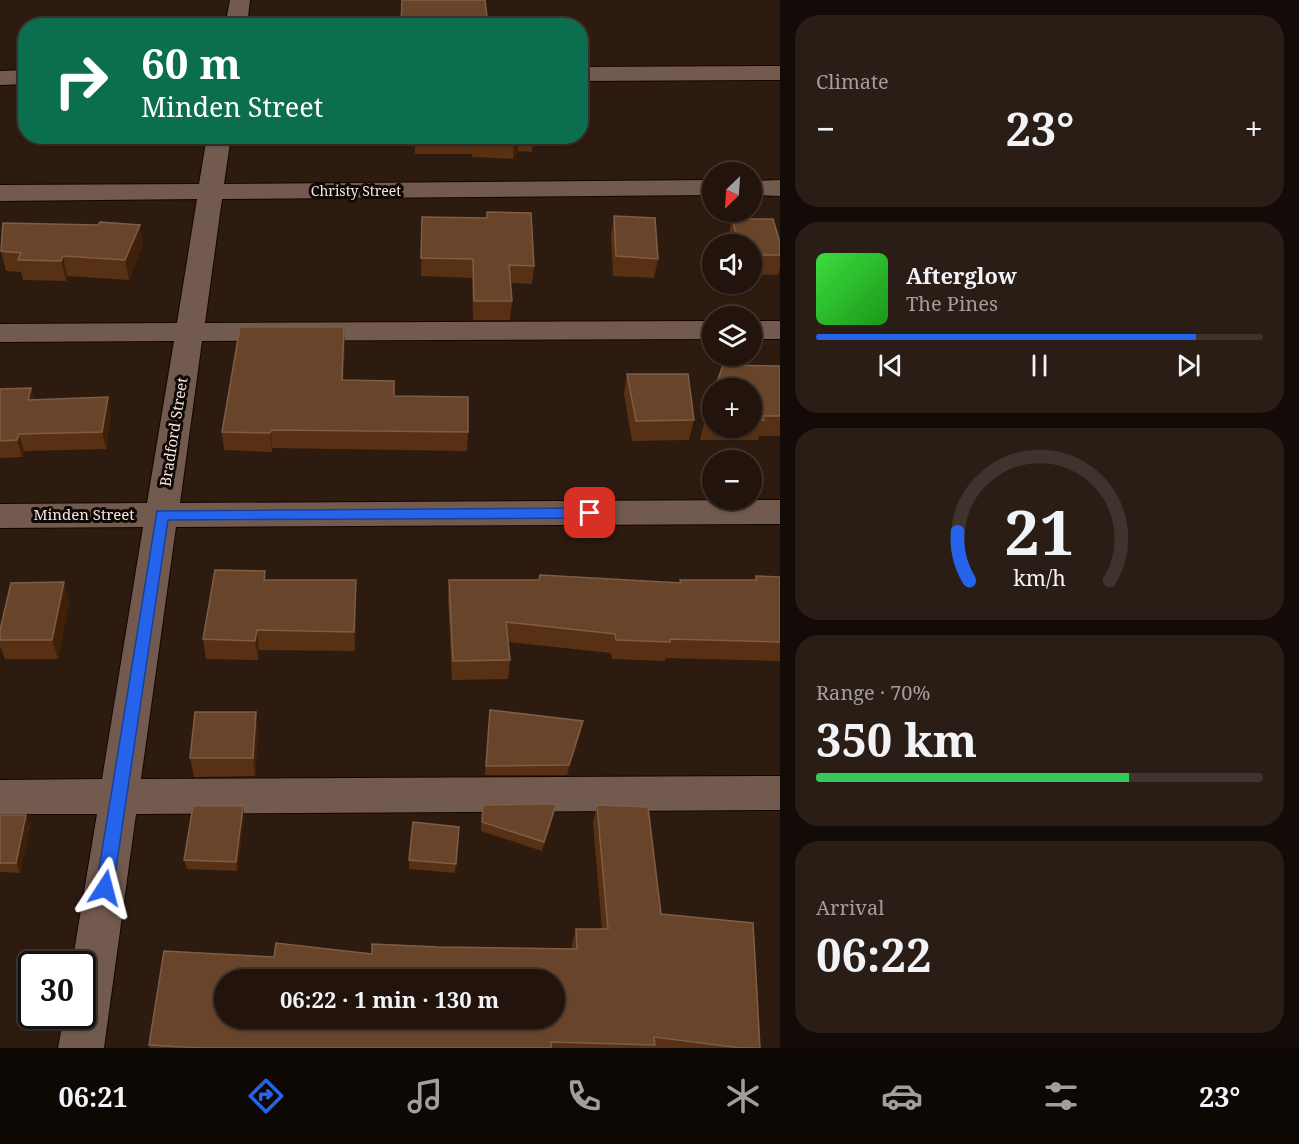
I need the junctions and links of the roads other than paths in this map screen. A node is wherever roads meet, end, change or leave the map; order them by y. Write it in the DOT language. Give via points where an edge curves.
graph roads {
  1 [pos="240,0"];
  2 [pos="237,18"];
  3 [pos="780,73"];
  4 [pos="588,74"];
  5 [pos="18,77"];
  6 [pos="0,78"];
  7 [pos="218,144"];
  8 [pos="702,188"];
  9 [pos="762,188"];
  10 [pos="780,188"];
  11 [pos="211,192"];
  12 [pos="0,193"];
  13 [pos="702,330"];
  14 [pos="762,330"];
  15 [pos="780,330"];
  16 [pos="190,332"];
  17 [pos="0,333"];
  18 [pos="780,512"];
  19 [pos="162,515"];
  20 [pos="0,516"];
  21 [pos="780,793"];
  22 [pos="119,796"];
  23 [pos="0,797"];
  24 [pos="81,1048"];
  1 -- 2 [label="street"];
  3 -- 4 [label="street"];
  5 -- 6 [label="street"];
  7 -- 11 [label="street, Bradford Street"];
  8 -- 11 [label="street, Christy Street"];
  9 -- 10 [label="street"];
  11 -- 12 [label="street, Christy Street"];
  11 -- 16 [label="street, Bradford Street"];
  13 -- 16 [label="street"];
  14 -- 15 [label="street"];
  16 -- 17 [label="street"];
  16 -- 19 [label="street, Bradford Street"];
  18 -- 19 [label="street, Minden Street"];
  19 -- 20 [label="street, Minden Street"];
  19 -- 22 [label="street, Bradford Street"];
  21 -- 22 [label="street"];
  22 -- 23 [label="street"];
  22 -- 24 [label="street, Bradford Street"];
}
